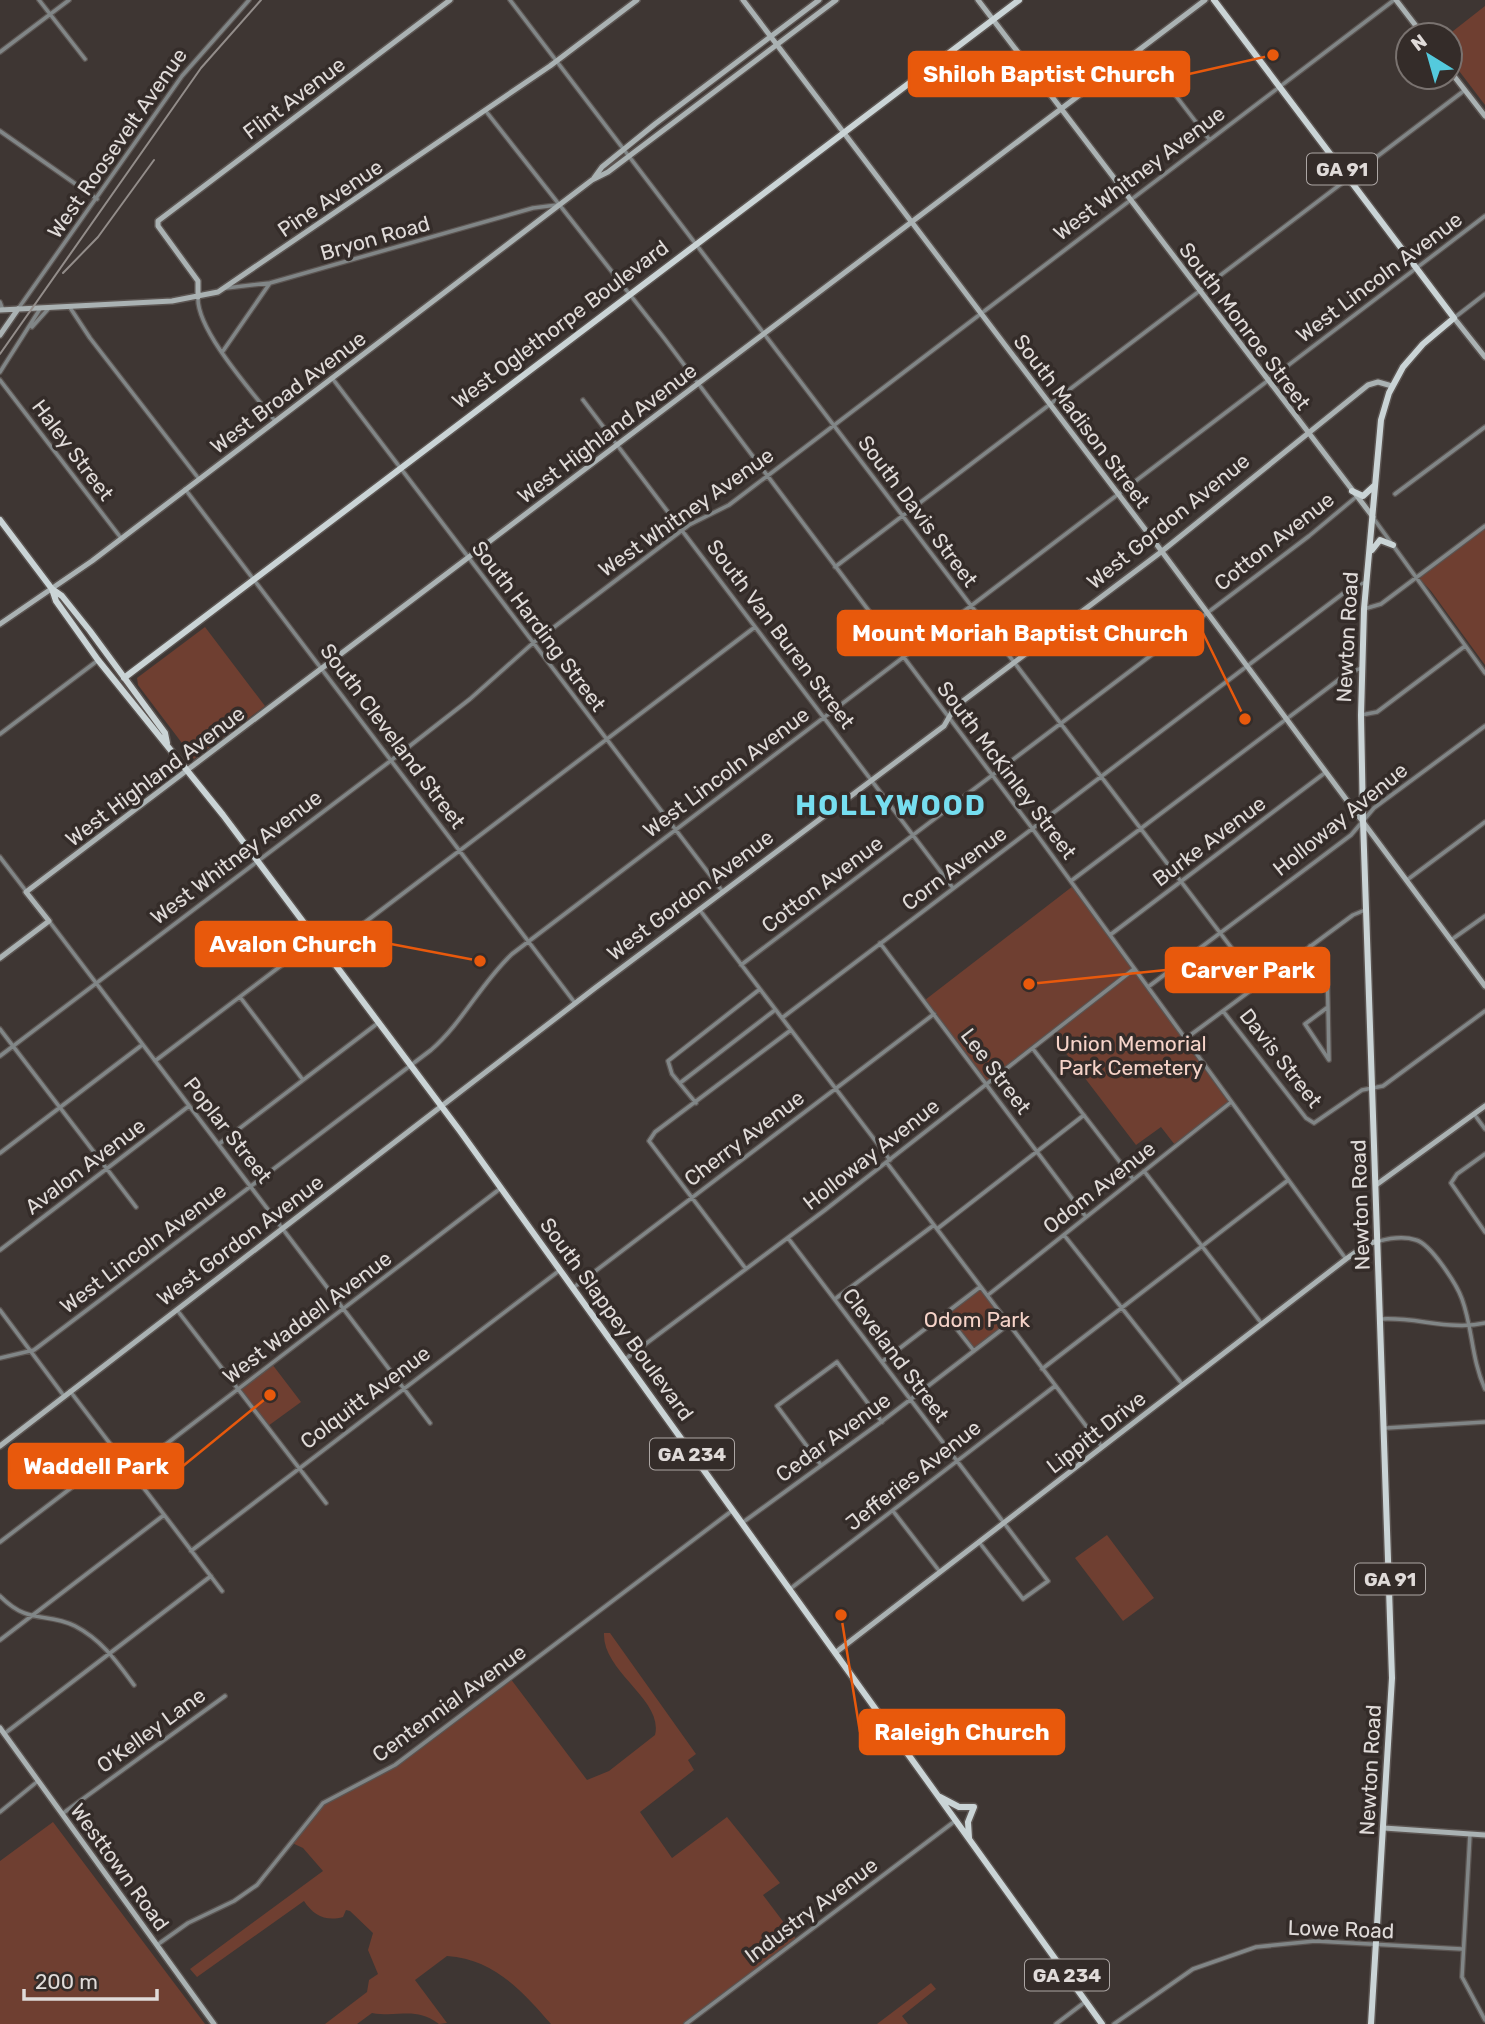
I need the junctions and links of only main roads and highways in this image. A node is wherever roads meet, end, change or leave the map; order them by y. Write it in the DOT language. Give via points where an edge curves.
graph roads {
  1 [pos="1019,0"];
  2 [pos="1214,0"];
  3 [pos="1375,485"];
  4 [pos="1354,494"];
  5 [pos="0,520"];
  6 [pos="1393,544"];
  7 [pos="1369,555"];
  8 [pos="52,589"];
  9 [pos="108,673"];
  10 [pos="124,678"];
  11 [pos="126,695"];
  12 [pos="167,743"];
  13 [pos="936,1794"];
  14 [pos="969,1841"];
  15 [pos="1102,2024"];
  16 [pos="1371,2024"];
  1 -- 10 [label="main road, West Oglethorpe Boulevard"];
  2 -- 3 [label="main road, Newton Road / GA 91" via="1454,318 1417,350 1392,386 1381,420"];
  3 -- 4 [label="main road" via="1363,496"];
  3 -- 7 [label="main road, Newton Road / GA 91"];
  5 -- 8 [label="main road"];
  6 -- 7 [label="main road" via="1380,540"];
  7 -- 16 [label="main road, Newton Road / GA 91" via="1361,668 1363,820 1392,1678"];
  8 -- 9 [label="main road, South Slappey Boulevard"];
  8 -- 10 [label="main road, South Slappey Boulevard"];
  9 -- 10 [label="main road"];
  9 -- 11 [label="main road, South Slappey Boulevard / GA 234"];
  10 -- 11 [label="main road"];
  10 -- 12 [label="main road, South Slappey Boulevard / GA 234" via="165,733"];
  11 -- 12 [label="main road, South Slappey Boulevard / GA 234"];
  12 -- 13 [label="main road, South Slappey Boulevard / GA 234" via="442,1106"];
  13 -- 14 [label="main road, South Slappey Boulevard / GA 234"];
  13 -- 14 [label="main road" via="959,1807 974,1807 968,1822"];
  14 -- 15 [label="main road, South Slappey Boulevard / GA 234"];
}
